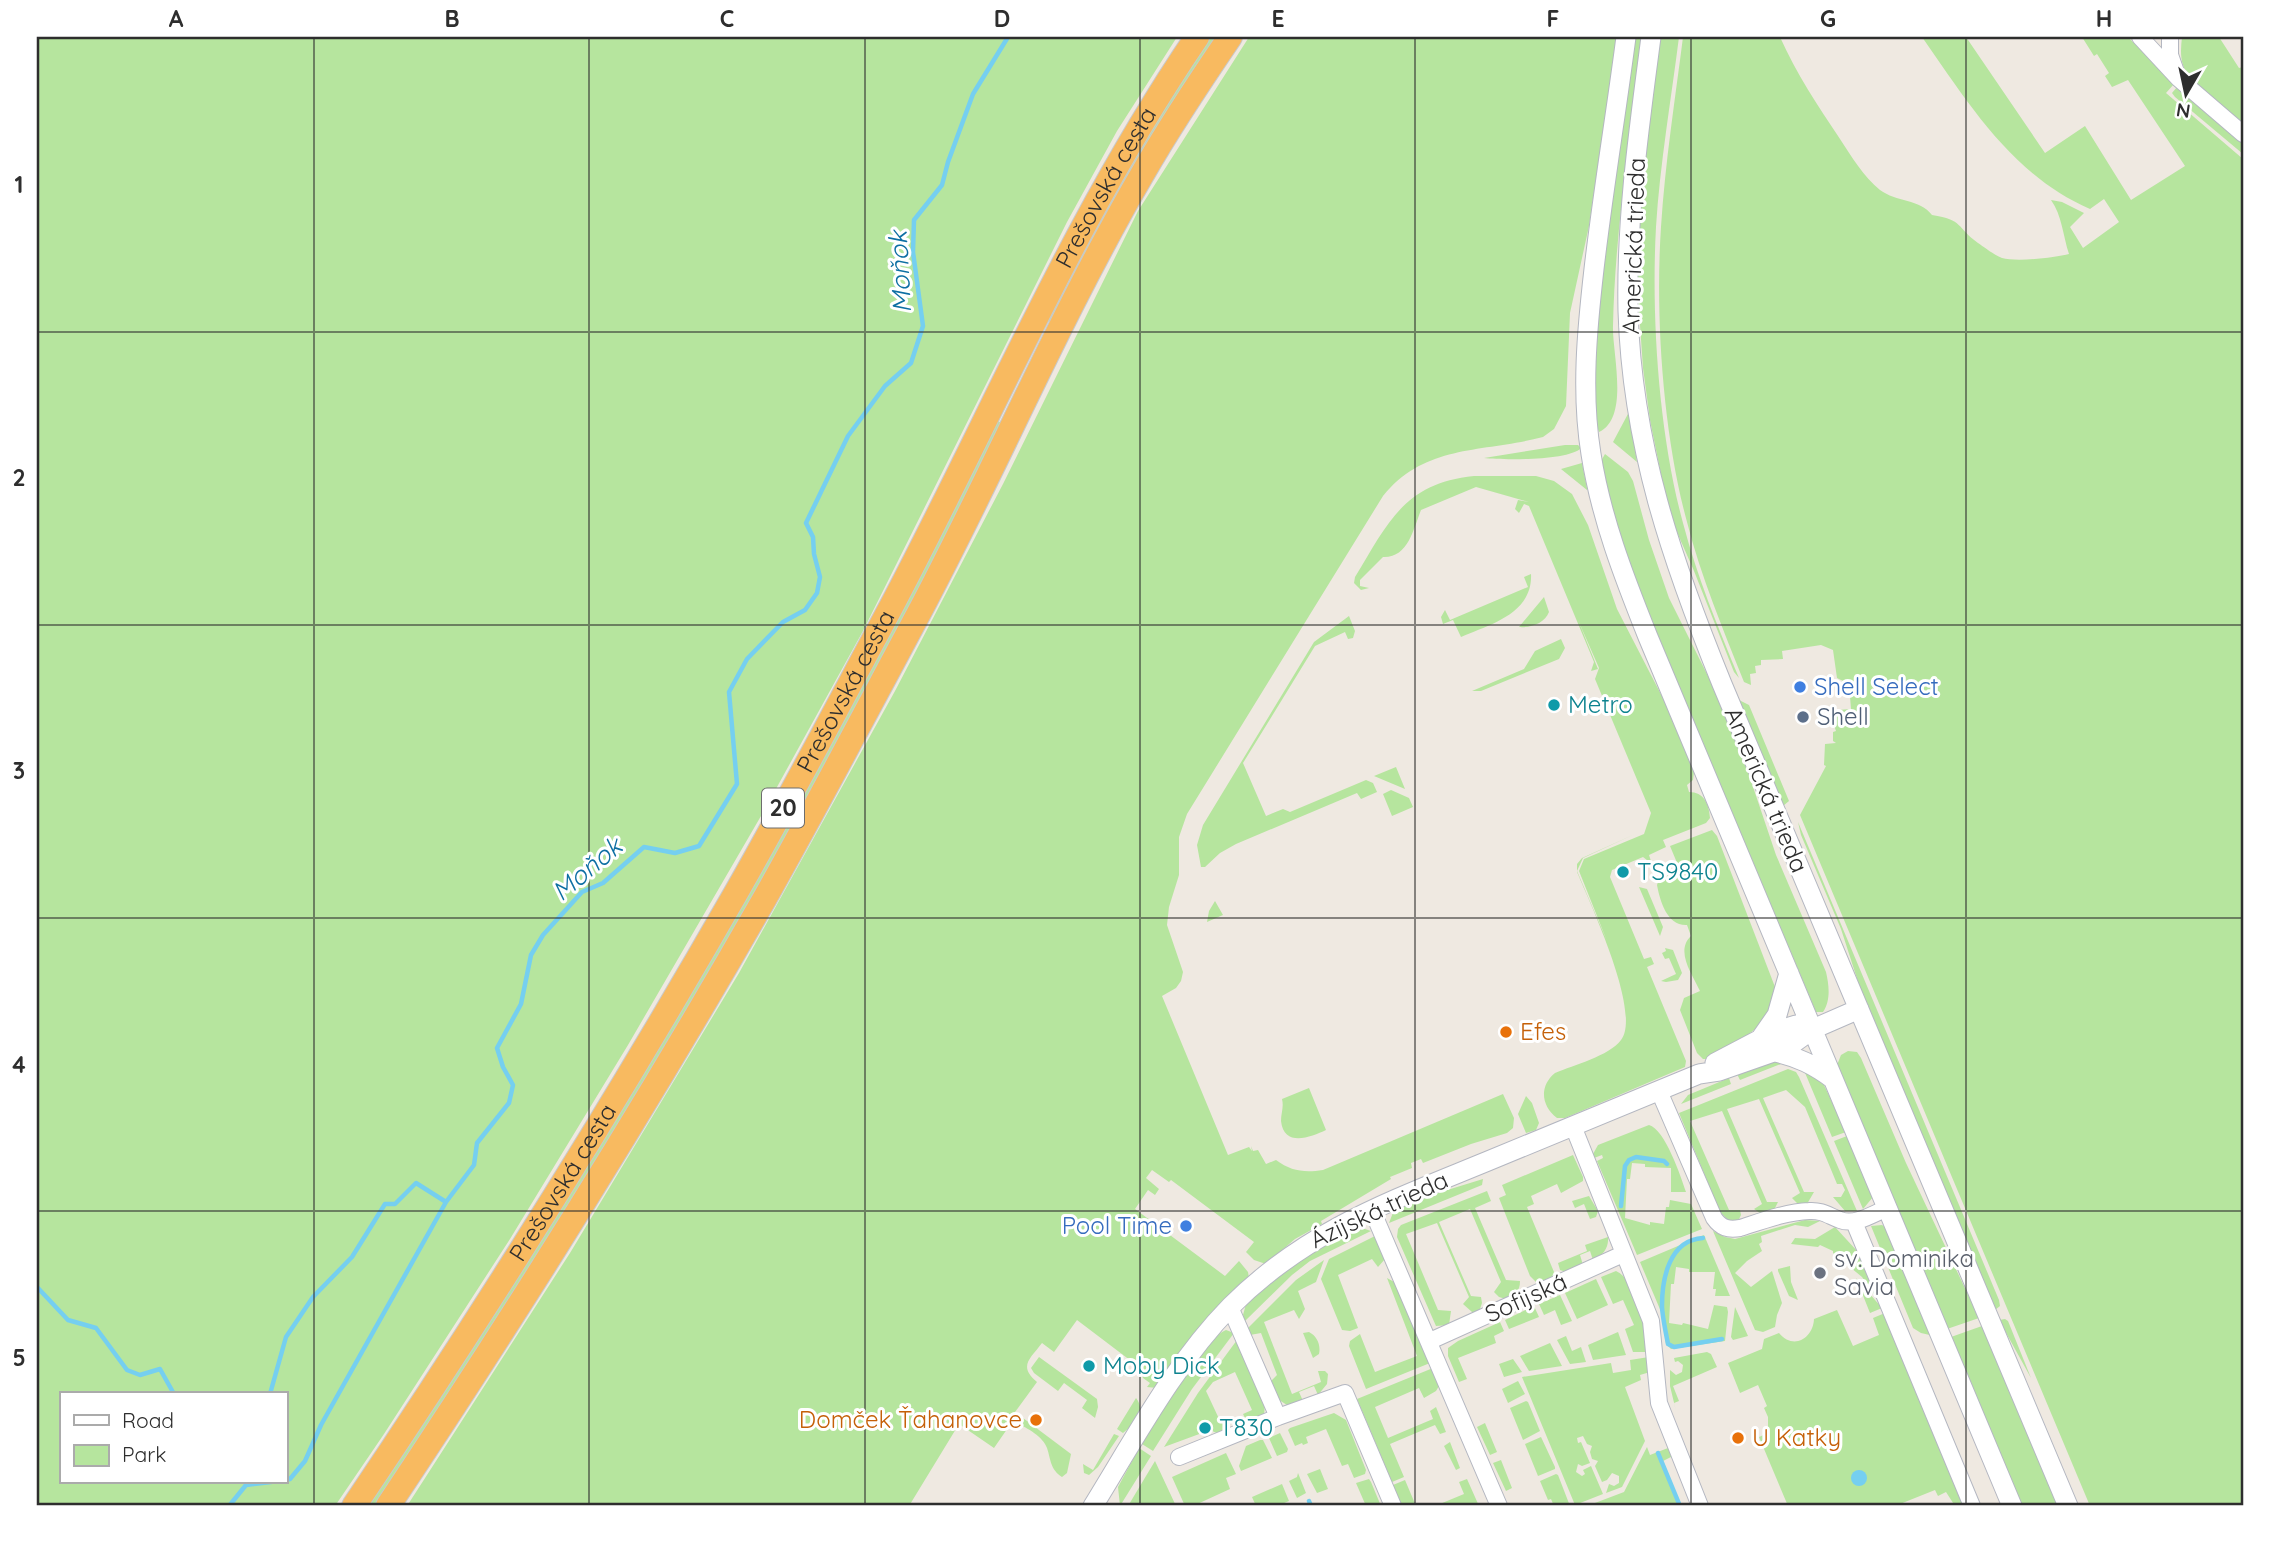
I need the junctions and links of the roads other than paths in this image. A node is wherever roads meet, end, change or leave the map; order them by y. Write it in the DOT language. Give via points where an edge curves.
graph roads {
  1 [pos="1197,37"];
  2 [pos="1230,37"];
  3 [pos="1626,37"];
  4 [pos="1651,37"];
  5 [pos="2140,37"];
  6 [pos="2170,37"];
  7 [pos="2179,79"];
  8 [pos="2243,134"];
  9 [pos="1789,973"];
  10 [pos="1859,1009"];
  11 [pos="1813,1029"];
  12 [pos="1768,1045"];
  13 [pos="1833,1080"];
  14 [pos="1659,1091"];
  15 [pos="1573,1126"];
  16 [pos="1887,1208"];
  17 [pos="1372,1210"];
  18 [pos="1854,1222"];
  19 [pos="1623,1254"];
  20 [pos="1230,1307"];
  21 [pos="1430,1341"];
  22 [pos="1278,1418"];
  23 [pos="1179,1458"];
  24 [pos="1101,1503"];
  25 [pos="354,1506"];
  26 [pos="388,1506"];
  27 [pos="1393,1506"];
  28 [pos="1499,1506"];
  29 [pos="1700,1506"];
  30 [pos="1972,1506"];
  31 [pos="2012,1506"];
  32 [pos="2068,1506"];
  1 -- 25 [label="highway, Prešovská cesta / 20" via="1117,163 1074,242 912,566 725,911 559,1191"];
  2 -- 26 [label="highway, Prešovská cesta / 20" via="1142,173 939,575 765,897 583,1204"];
  3 -- 9 [label="street, Americká trieda" via="1589,311 1590,452 1604,516 1630,591"];
  4 -- 10 [label="street, Americká trieda" via="1635,160 1628,310 1652,483 1691,607"];
  5 -- 7 [label="street"];
  6 -- 7 [label="street"];
  7 -- 8 [label="street"];
  9 -- 11 [label="street, Americká trieda"];
  9 -- 12 [label="street"];
  10 -- 11 [label="street, Ázijská trieda"];
  10 -- 32 [label="street, Americká trieda"];
  11 -- 12 [label="street, Ázijská trieda" via="1788,1047"];
  11 -- 13 [label="street, Americká trieda"];
  12 -- 13 [label="street" via="1811,1063"];
  12 -- 14 [label="street, Ázijská trieda" via="1719,1071"];
  13 -- 16 [label="street, Americká trieda"];
  14 -- 15 [label="street, Ázijská trieda"];
  14 -- 18 [label="street" via="1718,1224 1732,1229 1814,1211"];
  15 -- 17 [label="street, Ázijská trieda"];
  15 -- 19 [label="street"];
  16 -- 18 [label="street"];
  16 -- 31 [label="street, Americká trieda"];
  17 -- 20 [label="street, Ázijská trieda" via="1295,1251"];
  17 -- 21 [label="street"];
  18 -- 30 [label="street"];
  19 -- 21 [label="street, Sofijská"];
  19 -- 29 [label="street" via="1651,1321 1660,1403"];
  20 -- 22 [label="street"];
  20 -- 24 [label="street, Ázijská trieda" via="1166,1390"];
  21 -- 28 [label="street"];
  22 -- 23 [label="street"];
  22 -- 27 [label="street" via="1345,1393"];
}
